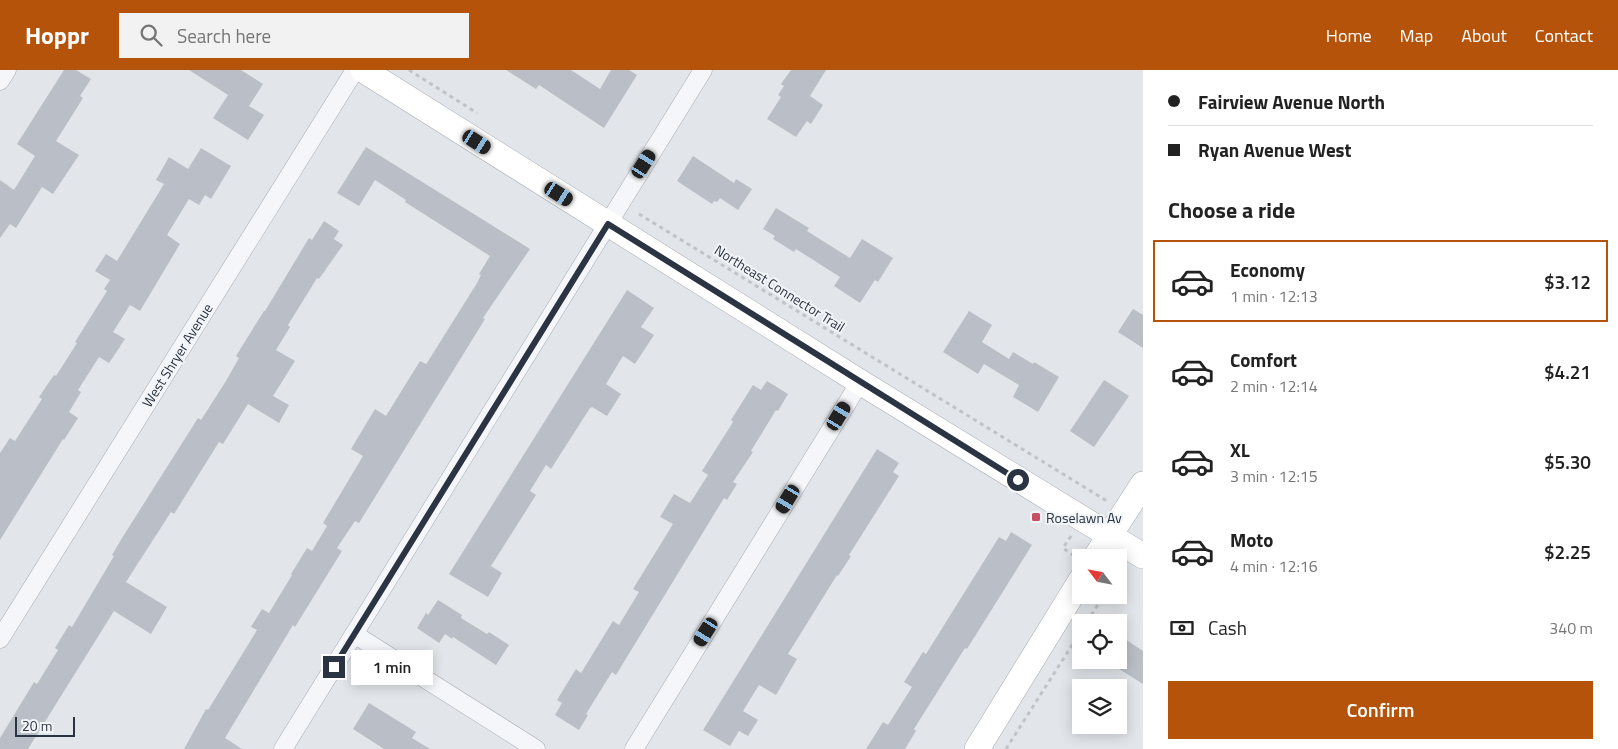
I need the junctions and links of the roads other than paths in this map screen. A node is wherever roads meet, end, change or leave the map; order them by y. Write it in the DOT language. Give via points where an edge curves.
graph roads {
  1 [pos="7,70"];
  2 [pos="354,70"];
  3 [pos="363,70"];
  4 [pos="703,70"];
  5 [pos="0,81"];
  6 [pos="608,224"];
  7 [pos="860,382"];
  8 [pos="1143,484"];
  9 [pos="1109,536"];
  10 [pos="1101,549"];
  11 [pos="1143,556"];
  12 [pos="1072,595"];
  13 [pos="354,634"];
  14 [pos="0,640"];
  15 [pos="283,749"];
  16 [pos="536,749"];
  17 [pos="634,749"];
  18 [pos="977,749"];
  1 -- 5 [label="street"];
  2 -- 14 [label="street, West Shryer Avenue"];
  3 -- 6 [label="street"];
  4 -- 6 [label="street"];
  6 -- 7 [label="street"];
  6 -- 13 [label="street"];
  7 -- 9 [label="street"];
  7 -- 17 [label="street"];
  8 -- 9 [label="street"];
  9 -- 10 [label="street"];
  9 -- 11 [label="street"];
  12 -- 18 [label="street"];
  13 -- 15 [label="street"];
  13 -- 16 [label="street"];
}
